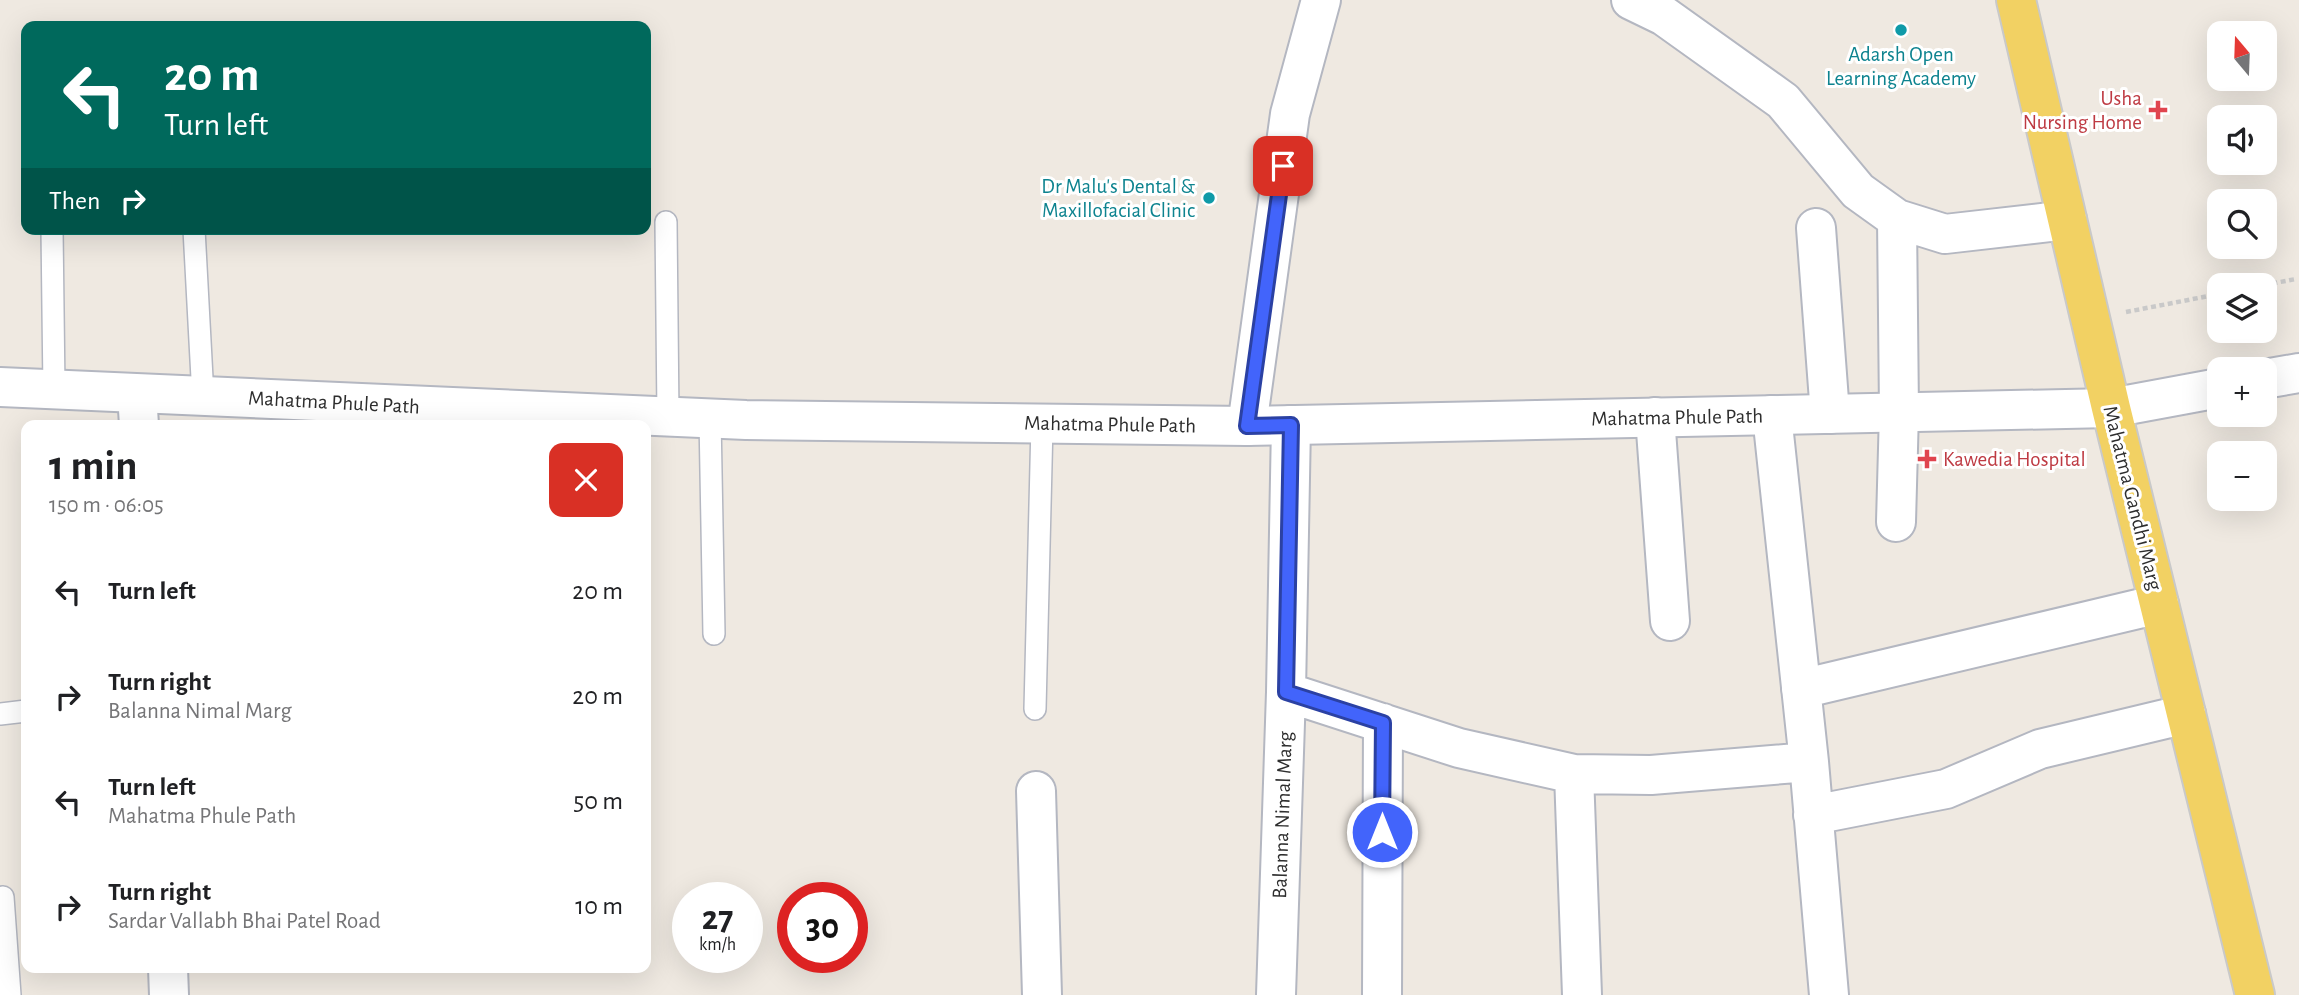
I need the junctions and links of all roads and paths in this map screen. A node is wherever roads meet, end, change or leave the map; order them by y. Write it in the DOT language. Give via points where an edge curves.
graph roads {
  1 [pos="1321,0"];
  2 [pos="1631,0"];
  3 [pos="2016,0"];
  4 [pos="1897,219"];
  5 [pos="666,222"];
  6 [pos="2068,223"];
  7 [pos="1816,228"];
  8 [pos="52,235"];
  9 [pos="194,235"];
  10 [pos="2296,279"];
  11 [pos="2277,283"];
  12 [pos="2207,296"];
  13 [pos="2091,319"];
  14 [pos="2299,373"];
  15 [pos="2277,377"];
  16 [pos="0,387"];
  17 [pos="2207,389"];
  18 [pos="54,390"];
  19 [pos="203,397"];
  20 [pos="2111,408"];
  21 [pos="138,410"];
  22 [pos="1899,412"];
  23 [pos="1829,414"];
  24 [pos="1772,415"];
  25 [pos="435,416"];
  26 [pos="668,416"];
  27 [pos="1655,417"];
  28 [pos="710,418"];
  29 [pos="619,420"];
  30 [pos="1042,424"];
  31 [pos="1291,425"];
  32 [pos="1247,426"];
  33 [pos="1896,522"];
  34 [pos="2159,604"];
  35 [pos="1670,621"];
  36 [pos="714,634"];
  37 [pos="1801,689"];
  38 [pos="1286,692"];
  39 [pos="1035,709"];
  40 [pos="21,712"];
  41 [pos="0,714"];
  42 [pos="2186,714"];
  43 [pos="1383,723"];
  44 [pos="1809,762"];
  45 [pos="1574,774"];
  46 [pos="1037,791"];
  47 [pos="1813,815"];
  48 [pos="3,897"];
  49 [pos="168,973"];
  50 [pos="10,995"];
  51 [pos="169,995"];
  52 [pos="1042,995"];
  53 [pos="1276,995"];
  54 [pos="1382,995"];
  55 [pos="1582,995"];
  56 [pos="1829,995"];
  57 [pos="2255,995"];
  1 -- 32 [label="street" via="1290,114"];
  2 -- 4 [label="street" via="1664,16 1783,101 1858,191"];
  3 -- 6 [label="main road, Mahatma Gandhi Marg"];
  4 -- 6 [label="street" via="1945,234"];
  4 -- 22 [label="street"];
  5 -- 26 [label="lane"];
  6 -- 13 [label="main road, Mahatma Gandhi Marg"];
  7 -- 23 [label="street"];
  8 -- 18 [label="lane"];
  9 -- 19 [label="lane"];
  10 -- 11 [label="path"];
  12 -- 13 [label="path"];
  13 -- 20 [label="main road, Mahatma Gandhi Marg"];
  14 -- 15 [label="street"];
  16 -- 18 [label="street, Mahatma Phule Path"];
  17 -- 20 [label="street, Mahatma Phule Path"];
  18 -- 21 [label="street, Mahatma Phule Path"];
  19 -- 21 [label="street, Mahatma Phule Path"];
  19 -- 25 [label="street, Mahatma Phule Path"];
  20 -- 22 [label="street, Mahatma Phule Path"];
  20 -- 34 [label="main road, Mahatma Gandhi Marg"];
  22 -- 23 [label="street, Mahatma Phule Path"];
  22 -- 33 [label="street"];
  23 -- 24 [label="street, Mahatma Phule Path"];
  24 -- 27 [label="street, Mahatma Phule Path"];
  24 -- 37 [label="street"];
  25 -- 29 [label="street, Mahatma Phule Path"];
  26 -- 28 [label="street, Mahatma Phule Path"];
  26 -- 29 [label="street, Mahatma Phule Path"];
  27 -- 31 [label="street, Mahatma Phule Path"];
  27 -- 35 [label="street"];
  28 -- 30 [label="street, Mahatma Phule Path"];
  28 -- 36 [label="lane"];
  30 -- 32 [label="street, Mahatma Phule Path"];
  30 -- 39 [label="lane"];
  31 -- 32 [label="street, Mahatma Phule Path"];
  31 -- 38 [label="street, Balanna Nimal Marg"];
  34 -- 37 [label="street"];
  34 -- 42 [label="main road, Mahatma Gandhi Marg"];
  37 -- 44 [label="street"];
  38 -- 43 [label="street"];
  38 -- 53 [label="street, Balanna Nimal Marg"];
  40 -- 41 [label="lane"];
  42 -- 47 [label="street" via="2040,749 1946,789"];
  42 -- 57 [label="main road, Mahatma Gandhi Marg"];
  43 -- 45 [label="street" via="1459,748"];
  43 -- 54 [label="street"];
  44 -- 45 [label="street" via="1651,775"];
  44 -- 47 [label="street"];
  45 -- 55 [label="street"];
  46 -- 52 [label="street"];
  47 -- 56 [label="street"];
  48 -- 50 [label="lane"];
  49 -- 51 [label="street"];
}
